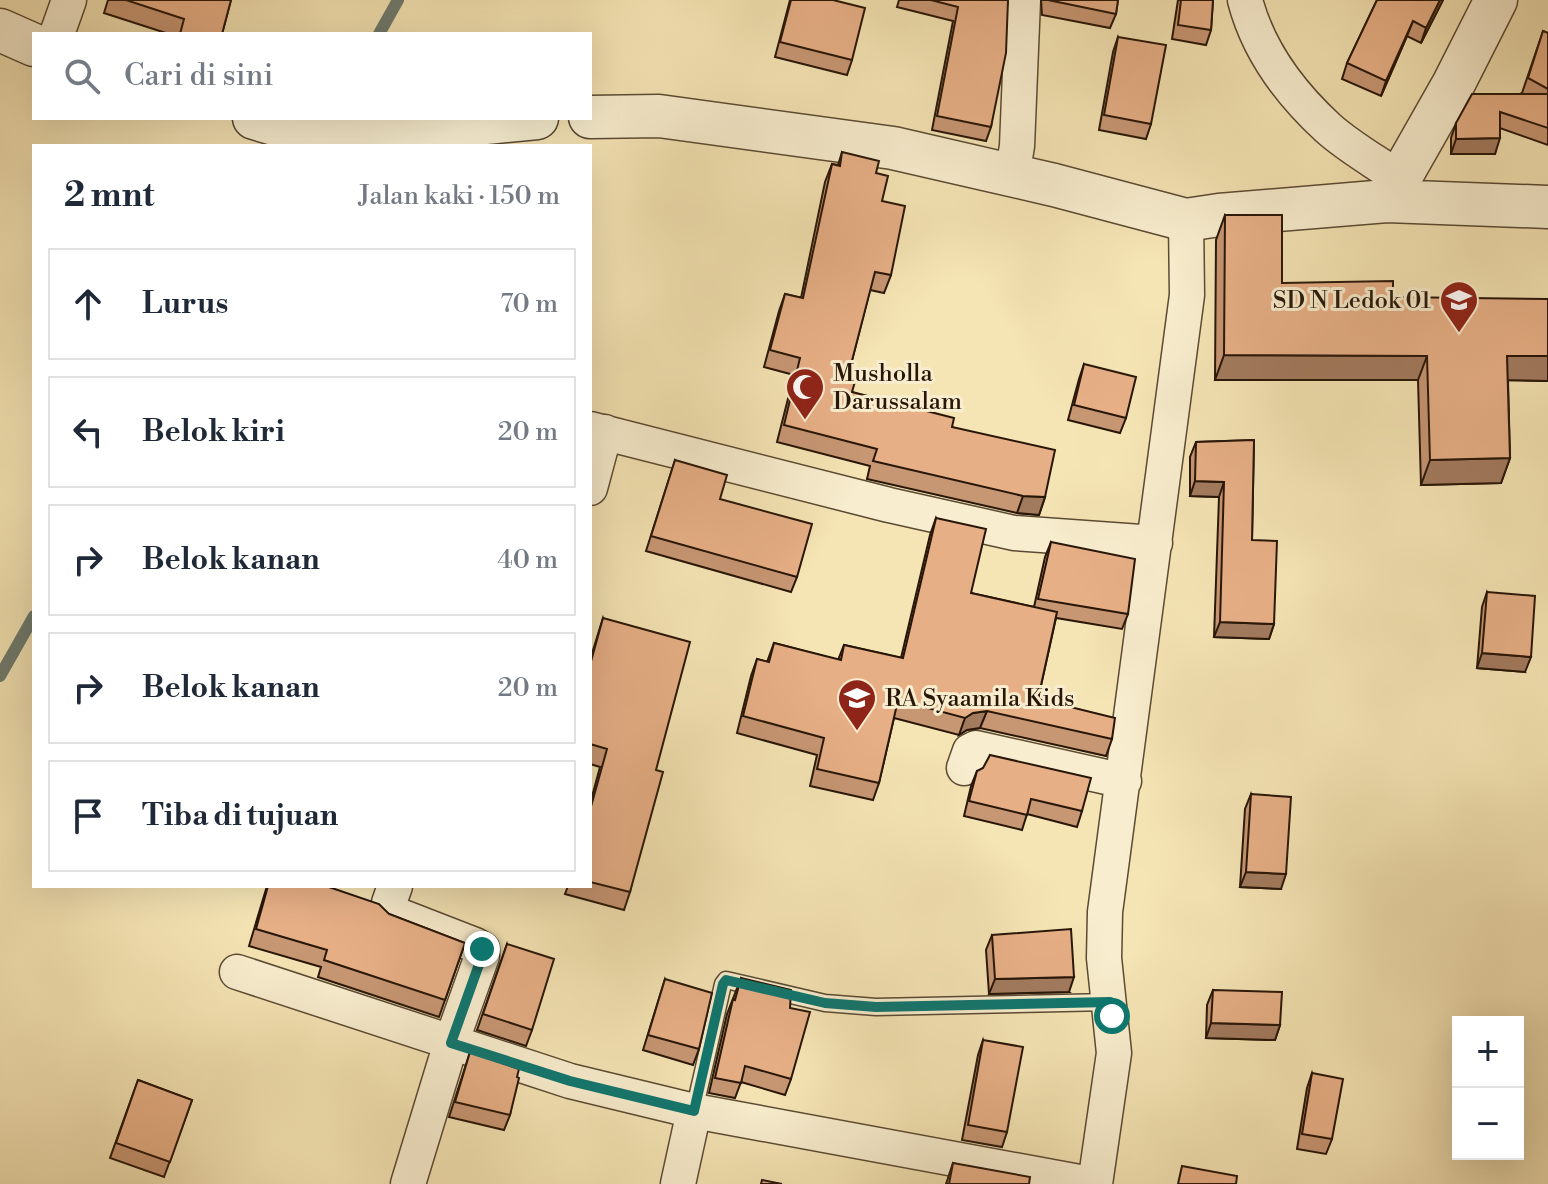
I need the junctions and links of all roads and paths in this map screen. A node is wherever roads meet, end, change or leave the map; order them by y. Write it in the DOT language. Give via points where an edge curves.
graph roads {
  1 [pos="69,0"];
  2 [pos="1023,0"];
  3 [pos="1245,0"];
  4 [pos="1496,0"];
  5 [pos="0,30"];
  6 [pos="58,32"];
  7 [pos="32,44"];
  8 [pos="592,117"];
  9 [pos="517,120"];
  10 [pos="269,122"];
  11 [pos="1012,176"];
  12 [pos="1393,190"];
  13 [pos="1548,207"];
  14 [pos="1186,220"];
  15 [pos="598,430"];
  16 [pos="592,474"];
  17 [pos="1155,543"];
  18 [pos="964,768"];
  19 [pos="1124,781"];
  20 [pos="394,888"];
  21 [pos="237,972"];
  22 [pos="1110,1002"];
  23 [pos="451,1043"];
  24 [pos="694,1111"];
  25 [pos="408,1184"];
  26 [pos="678,1184"];
  27 [pos="1092,1184"];
  1 -- 6 [label="street"];
  2 -- 11 [label="street"];
  3 -- 12 [label="street" via="1271,59 1298,97"];
  4 -- 12 [label="street"];
  5 -- 7 [label="street"];
  8 -- 11 [label="street" via="659,116 893,148"];
  9 -- 10 [label="street" via="405,131"];
  11 -- 14 [label="street"];
  12 -- 13 [label="street"];
  12 -- 14 [label="street"];
  14 -- 17 [label="street" via="1187,295"];
  15 -- 16 [label="street"];
  15 -- 17 [label="street" via="1014,533"];
  17 -- 19 [label="street"];
  18 -- 19 [label="street" via="976,748"];
  19 -- 22 [label="street" via="1105,912"];
  20 -- 23 [label="street" via="390,912 482,949"];
  21 -- 23 [label="street"];
  22 -- 24 [label="lane" via="876,1007 825,1003 726,980"];
  22 -- 27 [label="street" via="1114,1053"];
  23 -- 24 [label="street" via="570,1081"];
  23 -- 25 [label="street"];
  24 -- 26 [label="street"];
  24 -- 27 [label="street"];
}
